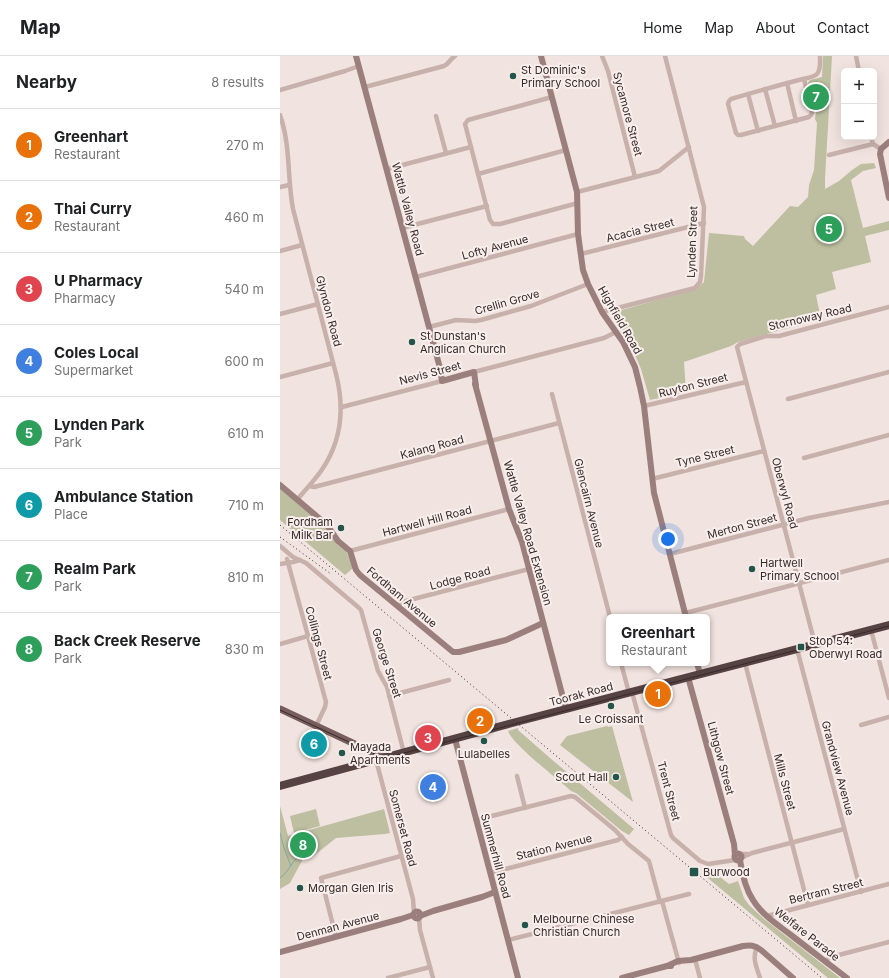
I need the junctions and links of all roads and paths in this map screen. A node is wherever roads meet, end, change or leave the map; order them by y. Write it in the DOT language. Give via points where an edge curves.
graph roads {
  1 [pos="356,56"];
  2 [pos="455,56"];
  3 [pos="541,56"];
  4 [pos="602,56"];
  5 [pos="665,56"];
  6 [pos="820,56"];
  7 [pos="856,56"];
  8 [pos="360,68"];
  9 [pos="858,68"];
  10 [pos="804,79"];
  11 [pos="787,83"];
  12 [pos="365,87"];
  13 [pos="280,89"];
  14 [pos="765,89"];
  15 [pos="748,94"];
  16 [pos="552,97"];
  17 [pos="280,116"];
  18 [pos="436,116"];
  19 [pos="796,121"];
  20 [pos="281,124"];
  21 [pos="775,126"];
  22 [pos="758,131"];
  23 [pos="872,140"];
  24 [pos="889,142"];
  25 [pos="873,144"];
  26 [pos="471,147"];
  27 [pos="688,147"];
  28 [pos="881,149"];
  29 [pos="566,150"];
  30 [pos="446,153"];
  31 [pos="829,155"];
  32 [pos="387,169"];
  33 [pos="478,174"];
  34 [pos="635,177"];
  35 [pos="289,185"];
  36 [pos="280,187"];
  37 [pos="577,192"];
  38 [pos="889,198"];
  39 [pos="578,203"];
  40 [pos="487,206"];
  41 [pos="704,223"];
  42 [pos="402,228"];
  43 [pos="578,234"];
  44 [pos="302,245"];
  45 [pos="280,251"];
  46 [pos="581,254"];
  47 [pos="416,277"];
  48 [pos="588,284"];
  49 [pos="318,304"];
  50 [pos="889,307"];
  51 [pos="602,312"];
  52 [pos="280,314"];
  53 [pos="429,327"];
  54 [pos="616,332"];
  55 [pos="737,347"];
  56 [pos="333,363"];
  57 [pos="473,372"];
  58 [pos="889,372"];
  59 [pos="280,377"];
  60 [pos="444,380"];
  61 [pos="746,382"];
  62 [pos="552,394"];
  63 [pos="788,398"];
  64 [pos="644,406"];
  65 [pos="342,407"];
  66 [pos="560,423"];
  67 [pos="889,435"];
  68 [pos="491,441"];
  69 [pos="764,451"];
  70 [pos="804,458"];
  71 [pos="652,479"];
  72 [pos="280,485"];
  73 [pos="310,486"];
  74 [pos="297,500"];
  75 [pos="889,502"];
  76 [pos="509,509"];
  77 [pos="784,524"];
  78 [pos="280,546"];
  79 [pos="350,551"];
  80 [pos="289,554"];
  81 [pos="670,554"];
  82 [pos="300,560"];
  83 [pos="889,560"];
  84 [pos="288,561"];
  85 [pos="280,564"];
  86 [pos="529,569"];
  87 [pos="799,584"];
  88 [pos="397,606"];
  89 [pos="609,614"];
  90 [pos="685,614"];
  91 [pos="689,614"];
  92 [pos="543,623"];
  93 [pos="889,625"];
  94 [pos="871,630"];
  95 [pos="308,636"];
  96 [pos="280,644"];
  97 [pos="815,644"];
  98 [pos="797,649"];
  99 [pos="745,662"];
  100 [pos="623,666"];
  101 [pos="698,666"];
  102 [pos="700,674"];
  103 [pos="688,677"];
  104 [pos="449,680"];
  105 [pos="631,692"];
  106 [pos="389,696"];
  107 [pos="889,698"];
  108 [pos="280,709"];
  109 [pos="566,709"];
  110 [pos="889,718"];
  111 [pos="861,725"];
  112 [pos="316,726"];
  113 [pos="455,739"];
  114 [pos="369,750"];
  115 [pos="404,752"];
  116 [pos="391,756"];
  117 [pos="376,760"];
  118 [pos="366,763"];
  119 [pos="517,776"];
  120 [pos="280,786"];
  121 [pos="525,808"];
  122 [pos="476,820"];
  123 [pos="844,829"];
  124 [pos="622,837"];
  125 [pos="792,843"];
  126 [pos="401,856"];
  127 [pos="738,857"];
  128 [pos="490,872"];
  129 [pos="889,884"];
  130 [pos="861,892"];
  131 [pos="496,894"];
  132 [pos="689,894"];
  133 [pos="661,901"];
  134 [pos="756,905"];
  135 [pos="808,905"];
  136 [pos="417,915"];
  137 [pos="767,916"];
  138 [pos="336,937"];
  139 [pos="508,940"];
  140 [pos="889,942"];
  141 [pos="757,947"];
  142 [pos="280,952"];
  143 [pos="693,959"];
  144 [pos="678,962"];
  145 [pos="825,962"];
  146 [pos="430,966"];
  147 [pos="640,976"];
  148 [pos="388,978"];
  149 [pos="433,978"];
  150 [pos="518,978"];
  151 [pos="622,978"];
  152 [pos="700,978"];
  153 [pos="760,978"];
  154 [pos="792,978"];
  155 [pos="847,978"];
  1 -- 8 [label="street, Wattle Valley Road"];
  2 -- 12 [label="street" via="444,66"];
  3 -- 16 [label="street, Highfield Road"];
  4 -- 34 [label="street, Sycamore Street"];
  5 -- 27 [label="street, Lynden Street"];
  6 -- 10 [label="street" via="818,74"];
  7 -- 9 [label="street"];
  8 -- 12 [label="street, Wattle Valley Road"];
  8 -- 13 [label="street"];
  10 -- 11 [label="street"];
  10 -- 19 [label="street" via="812,112 809,117"];
  11 -- 14 [label="street"];
  11 -- 19 [label="street"];
  12 -- 32 [label="street, Wattle Valley Road"];
  14 -- 15 [label="street"];
  14 -- 21 [label="street"];
  15 -- 22 [label="street"];
  15 -- 22 [label="street" via="731,98 728,104 738,135"];
  16 -- 26 [label="street" via="468,120 465,124"];
  16 -- 29 [label="street, Highfield Road"];
  17 -- 20 [label="street, Glyndon Road"];
  18 -- 30 [label="street"];
  19 -- 21 [label="street"];
  20 -- 35 [label="street, Glyndon Road" via="287,147"];
  21 -- 22 [label="street"];
  23 -- 25 [label="street"];
  24 -- 28 [label="street"];
  25 -- 28 [label="street"];
  25 -- 31 [label="street"];
  26 -- 30 [label="street"];
  26 -- 33 [label="street"];
  27 -- 34 [label="street" via="659,171"];
  27 -- 41 [label="street, Lynden Street" via="704,207"];
  28 -- 38 [label="street"];
  29 -- 33 [label="street"];
  29 -- 37 [label="street, Highfield Road"];
  30 -- 32 [label="street"];
  32 -- 42 [label="street, Wattle Valley Road"];
  33 -- 40 [label="street"];
  34 -- 37 [label="street"];
  35 -- 36 [label="street"];
  35 -- 44 [label="street, Glyndon Road"];
  37 -- 39 [label="street, Highfield Road"];
  39 -- 40 [label="street" via="500,224 494,224 490,220"];
  39 -- 43 [label="street, Highfield Road"];
  40 -- 42 [label="street"];
  41 -- 46 [label="street, Acacia Street"];
  41 -- 51 [label="street, Lynden Street" via="702,276 695,288"];
  42 -- 47 [label="street, Wattle Valley Road"];
  43 -- 46 [label="street, Highfield Road"];
  43 -- 47 [label="street, Lofty Avenue"];
  44 -- 45 [label="street"];
  44 -- 49 [label="street, Glyndon Road"];
  46 -- 48 [label="street, Highfield Road"];
  47 -- 53 [label="street, Wattle Valley Road"];
  48 -- 51 [label="street, Highfield Road"];
  48 -- 53 [label="street, Crellin Grove" via="531,306 481,320 456,320"];
  49 -- 52 [label="street"];
  49 -- 56 [label="street, Glyndon Road"];
  50 -- 55 [label="street, Stornoway Road" via="779,336 766,336"];
  51 -- 54 [label="street, Highfield Road"];
  53 -- 60 [label="street, Wattle Valley Road"];
  54 -- 57 [label="street, Nevis Street" via="604,338"];
  54 -- 64 [label="street, Highfield Road" via="635,367"];
  55 -- 61 [label="street, Oberwyl Road"];
  56 -- 59 [label="street"];
  56 -- 65 [label="street, Glyndon Road"];
  57 -- 60 [label="street, Nevis Street"];
  57 -- 68 [label="street, Wattle Valley Road Extension"];
  58 -- 63 [label="street"];
  60 -- 65 [label="street, Nevis Street"];
  61 -- 64 [label="street, Ruyton Street"];
  61 -- 69 [label="street, Oberwyl Road"];
  62 -- 66 [label="street, Glencairn Avenue"];
  64 -- 71 [label="street, Highfield Road"];
  65 -- 73 [label="street, Glyndon Road" via="334,449"];
  66 -- 68 [label="street, Kalang Road"];
  66 -- 89 [label="street, Glencairn Avenue"];
  67 -- 70 [label="street"];
  68 -- 73 [label="street, Kalang Road"];
  68 -- 76 [label="street, Wattle Valley Road Extension"];
  69 -- 71 [label="street, Tyne Street"];
  69 -- 77 [label="street, Oberwyl Road"];
  71 -- 81 [label="street, Highfield Road"];
  72 -- 74 [label="street, Fordham Avenue"];
  73 -- 74 [label="street, Glyndon Road"];
  74 -- 79 [label="street, Fordham Avenue" via="325,522 338,541"];
  75 -- 77 [label="street, Merton Street"];
  76 -- 79 [label="street, Hartwell Hill Road"];
  76 -- 86 [label="street, Wattle Valley Road Extension" via="521,538"];
  77 -- 81 [label="street, Merton Street"];
  77 -- 87 [label="street, Oberwyl Road"];
  78 -- 80 [label="street, George Street"];
  79 -- 88 [label="street, Fordham Avenue" via="358,574"];
  80 -- 82 [label="street, George Street"];
  80 -- 84 [label="street"];
  81 -- 90 [label="street, Highfield Road"];
  82 -- 84 [label="street"];
  82 -- 106 [label="street, George Street" via="360,609 378,671 386,684"];
  83 -- 87 [label="street"];
  84 -- 85 [label="street"];
  84 -- 95 [label="street, Collings Street"];
  86 -- 88 [label="street, Lodge Road" via="402,602"];
  86 -- 92 [label="street, Wattle Valley Road Extension"];
  87 -- 91 [label="street"];
  87 -- 97 [label="street, Oberwyl Road"];
  88 -- 92 [label="street, Fordham Avenue" via="455,653 506,640"];
  92 -- 109 [label="street, Wattle Valley Road Extension"];
  93 -- 94 [label="highway, Toorak Road"];
  94 -- 97 [label="highway, Toorak Road"];
  94 -- 107 [label="street"];
  95 -- 96 [label="street"];
  95 -- 112 [label="street, Collings Street" via="326,703"];
  97 -- 98 [label="highway, Toorak Road"];
  98 -- 99 [label="highway, Toorak Road"];
  98 -- 123 [label="street, Grandview Avenue"];
  99 -- 102 [label="highway, Toorak Road"];
  99 -- 125 [label="street, Mills Street"];
  100 -- 105 [label="street"];
  101 -- 102 [label="street"];
  102 -- 103 [label="highway, Toorak Road"];
  103 -- 105 [label="highway, Toorak Road"];
  103 -- 127 [label="street, Lithgow Street"];
  104 -- 106 [label="street"];
  105 -- 109 [label="highway, Toorak Road"];
  105 -- 127 [label="street, Trent Street" via="672,836 703,863 710,864"];
  106 -- 115 [label="street, George Street"];
  108 -- 112 [label="main road"];
  109 -- 113 [label="highway, Toorak Road"];
  110 -- 111 [label="street"];
  112 -- 114 [label="main road"];
  113 -- 115 [label="highway, Toorak Road"];
  113 -- 122 [label="street, Summerhill Road"];
  114 -- 116 [label="main road" via="380,756"];
  114 -- 118 [label="main road" via="371,758"];
  115 -- 116 [label="highway, Toorak Road"];
  116 -- 117 [label="highway, Toorak Road"];
  117 -- 118 [label="highway, Toorak Road"];
  117 -- 126 [label="street, Somerset Road"];
  118 -- 120 [label="highway, Toorak Road"];
  119 -- 121 [label="street"];
  121 -- 122 [label="street"];
  121 -- 124 [label="street" via="574,796"];
  122 -- 128 [label="street, Summerhill Road"];
  123 -- 125 [label="street, Trent Street"];
  123 -- 130 [label="street, Grandview Avenue"];
  124 -- 128 [label="street, Station Avenue"];
  124 -- 133 [label="street" via="650,862"];
  125 -- 127 [label="street, Trent Street"];
  125 -- 135 [label="street, Mills Street"];
  126 -- 136 [label="street, Somerset Road"];
  126 -- 138 [label="street" via="321,878"];
  127 -- 134 [label="street, Lithgow Street"];
  128 -- 131 [label="street, Summerhill Road"];
  129 -- 130 [label="street, Bertram Street"];
  130 -- 135 [label="street, Bertram Street"];
  131 -- 136 [label="street, Denman Avenue"];
  131 -- 139 [label="street, Summerhill Road"];
  132 -- 133 [label="street"];
  133 -- 139 [label="street"];
  133 -- 144 [label="street"];
  134 -- 137 [label="street, Welfare Parade"];
  135 -- 137 [label="street, Bertram Street"];
  136 -- 138 [label="street, Denman Avenue"];
  136 -- 146 [label="street, Somerset Road"];
  137 -- 145 [label="street, Welfare Parade"];
  138 -- 142 [label="street, Denman Avenue"];
  139 -- 150 [label="street, Summerhill Road"];
  140 -- 145 [label="street" via="831,957"];
  141 -- 143 [label="street" via="743,946"];
  141 -- 153 [label="street" via="754,957"];
  141 -- 154 [label="street"];
  143 -- 144 [label="street" via="686,963"];
  143 -- 152 [label="street"];
  144 -- 147 [label="street" via="674,966"];
  145 -- 155 [label="street, Welfare Parade"];
  146 -- 148 [label="street"];
  146 -- 149 [label="street, Somerset Road"];
  147 -- 151 [label="street"];
}
